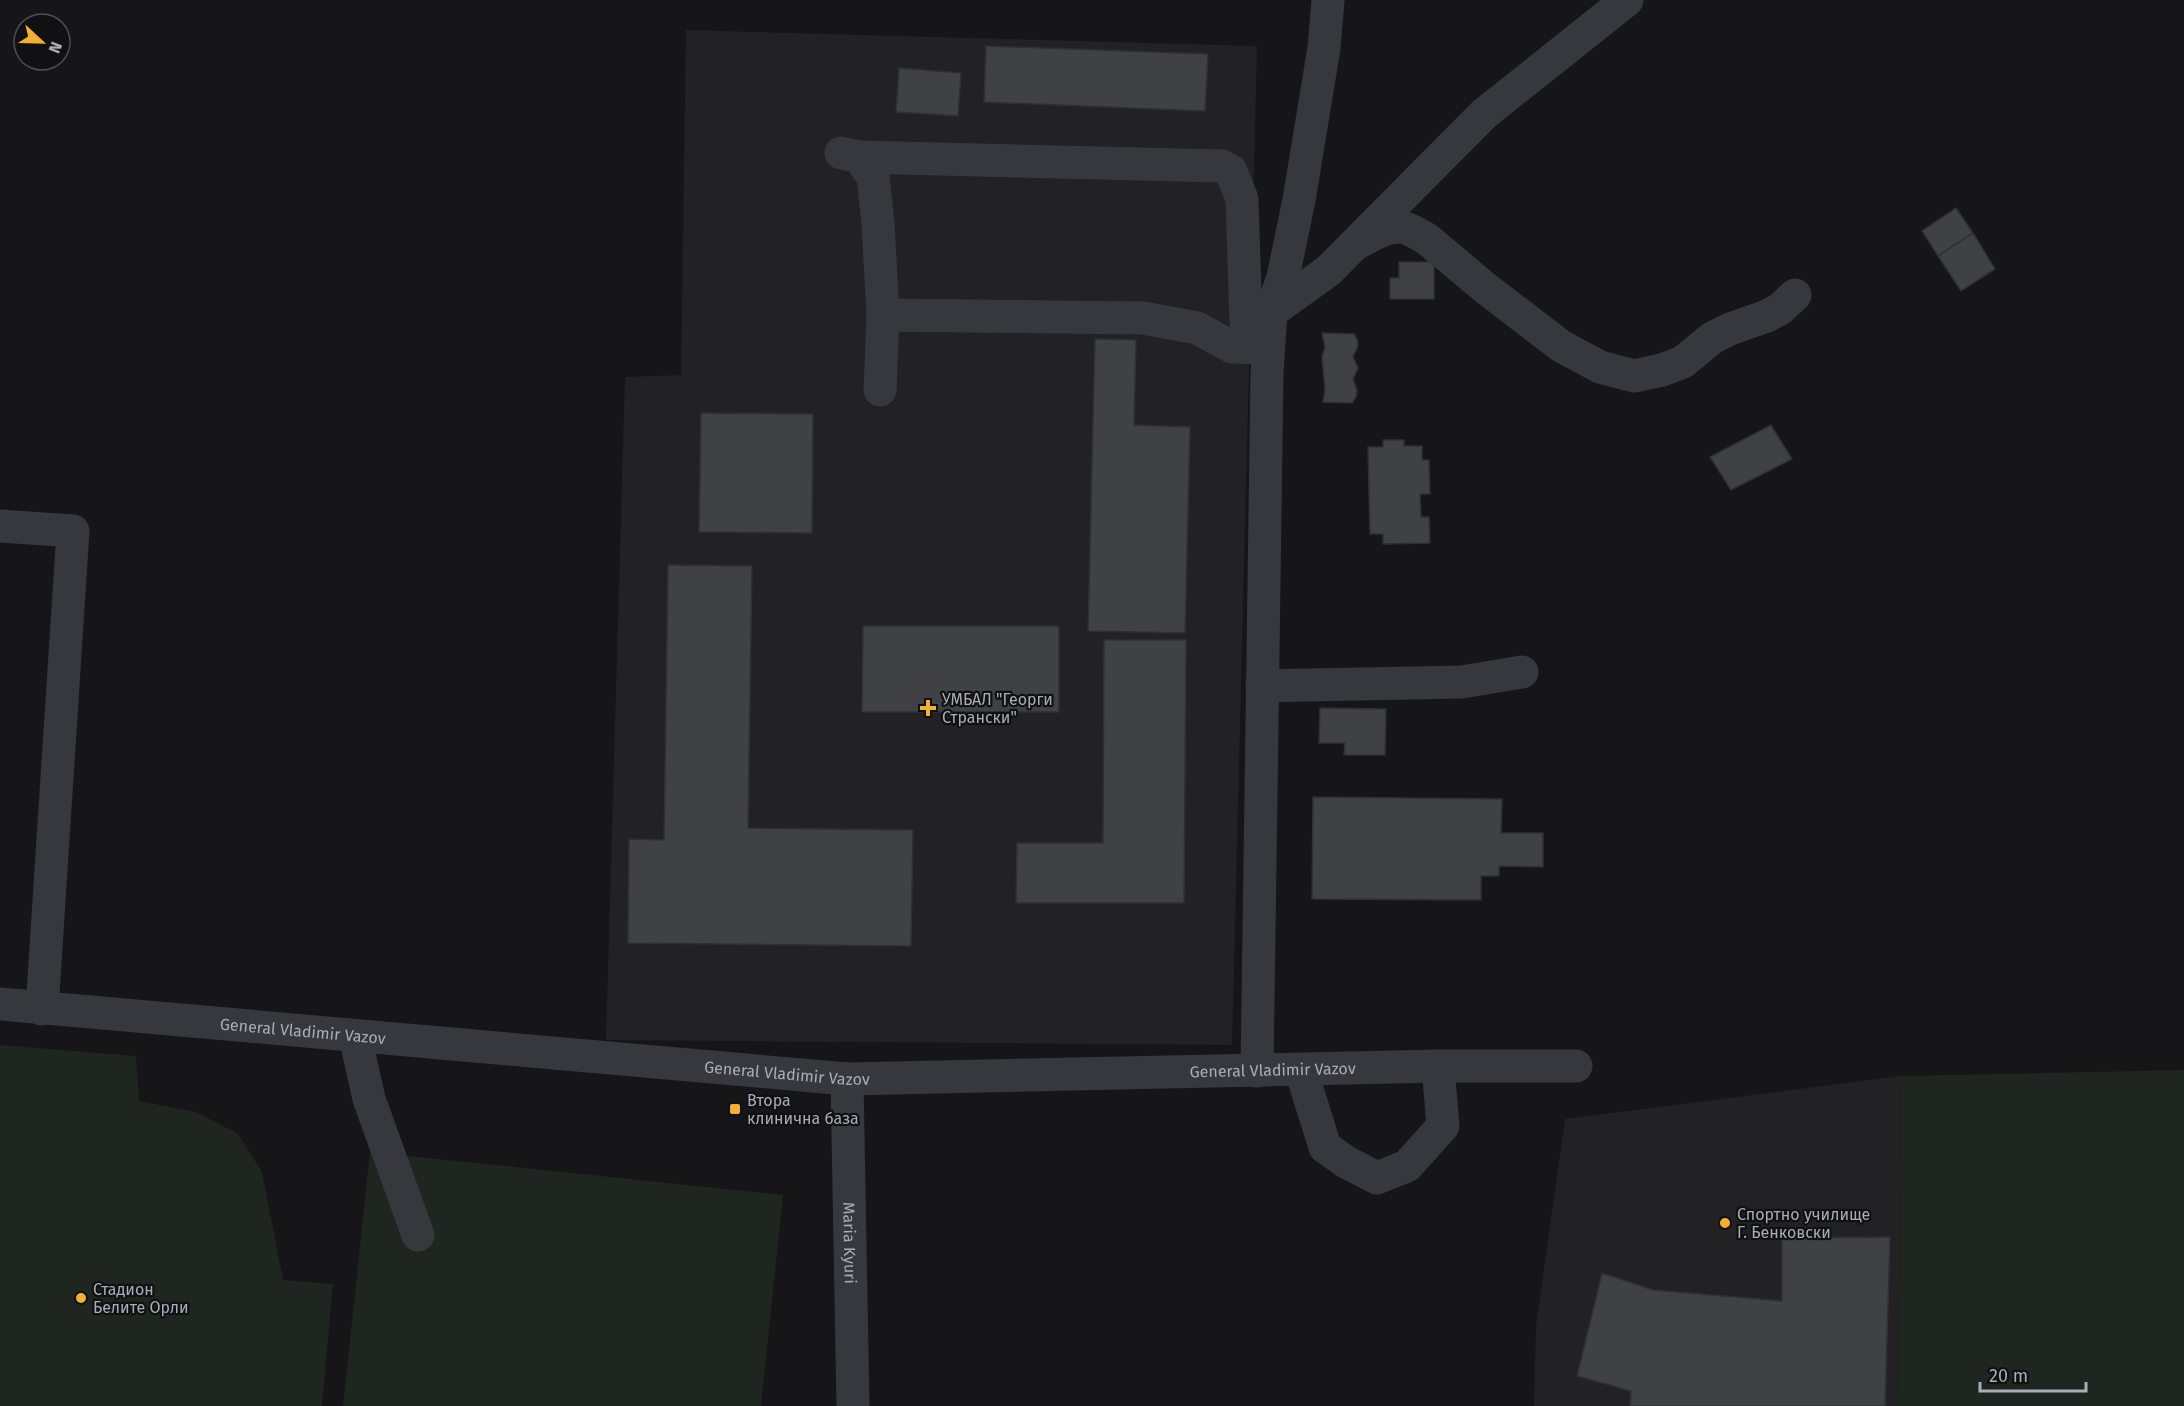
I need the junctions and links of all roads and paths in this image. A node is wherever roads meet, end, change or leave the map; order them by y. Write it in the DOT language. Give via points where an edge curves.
graph roads {
  1 [pos="1328,0"];
  2 [pos="1627,0"];
  3 [pos="1354,245"];
  4 [pos="1796,296"];
  5 [pos="1271,312"];
  6 [pos="883,315"];
  7 [pos="1268,348"];
  8 [pos="880,390"];
  9 [pos="0,526"];
  10 [pos="1522,672"];
  11 [pos="1262,686"];
  12 [pos="0,1004"];
  13 [pos="42,1009"];
  14 [pos="355,1036"];
  15 [pos="1438,1066"];
  16 [pos="1576,1066"];
  17 [pos="1301,1070"];
  18 [pos="1257,1071"];
  19 [pos="847,1079"];
  20 [pos="418,1235"];
  21 [pos="853,1406"];
  1 -- 5 [label="street" via="1299,200 1283,277"];
  2 -- 3 [label="street" via="1484,114"];
  3 -- 4 [label="street" via="1389,229 1410,230 1427,239 1562,346 1600,367 1635,376 1683,362 1712,338 1767,316"];
  3 -- 5 [label="street" via="1328,271"];
  5 -- 7 [label="street"];
  6 -- 7 [label="street" via="1143,318 1197,328 1232,347"];
  6 -- 7 [label="street" via="873,177 848,155 1222,165 1231,171 1242,199 1246,323"];
  6 -- 8 [label="street"];
  7 -- 11 [label="street"];
  9 -- 13 [label="street" via="73,531"];
  10 -- 11 [label="street" via="1462,682"];
  11 -- 18 [label="street"];
  12 -- 13 [label="street, General Vladimir Vazov"];
  13 -- 14 [label="street, General Vladimir Vazov"];
  14 -- 19 [label="street, General Vladimir Vazov"];
  14 -- 20 [label="street" via="369,1099"];
  15 -- 16 [label="street, General Vladimir Vazov"];
  15 -- 17 [label="street, General Vladimir Vazov"];
  15 -- 17 [label="street" via="1443,1126 1407,1166 1377,1178 1324,1147"];
  17 -- 18 [label="street, General Vladimir Vazov"];
  18 -- 19 [label="street, General Vladimir Vazov"];
  19 -- 21 [label="street, Maria Kyuri"];
}
